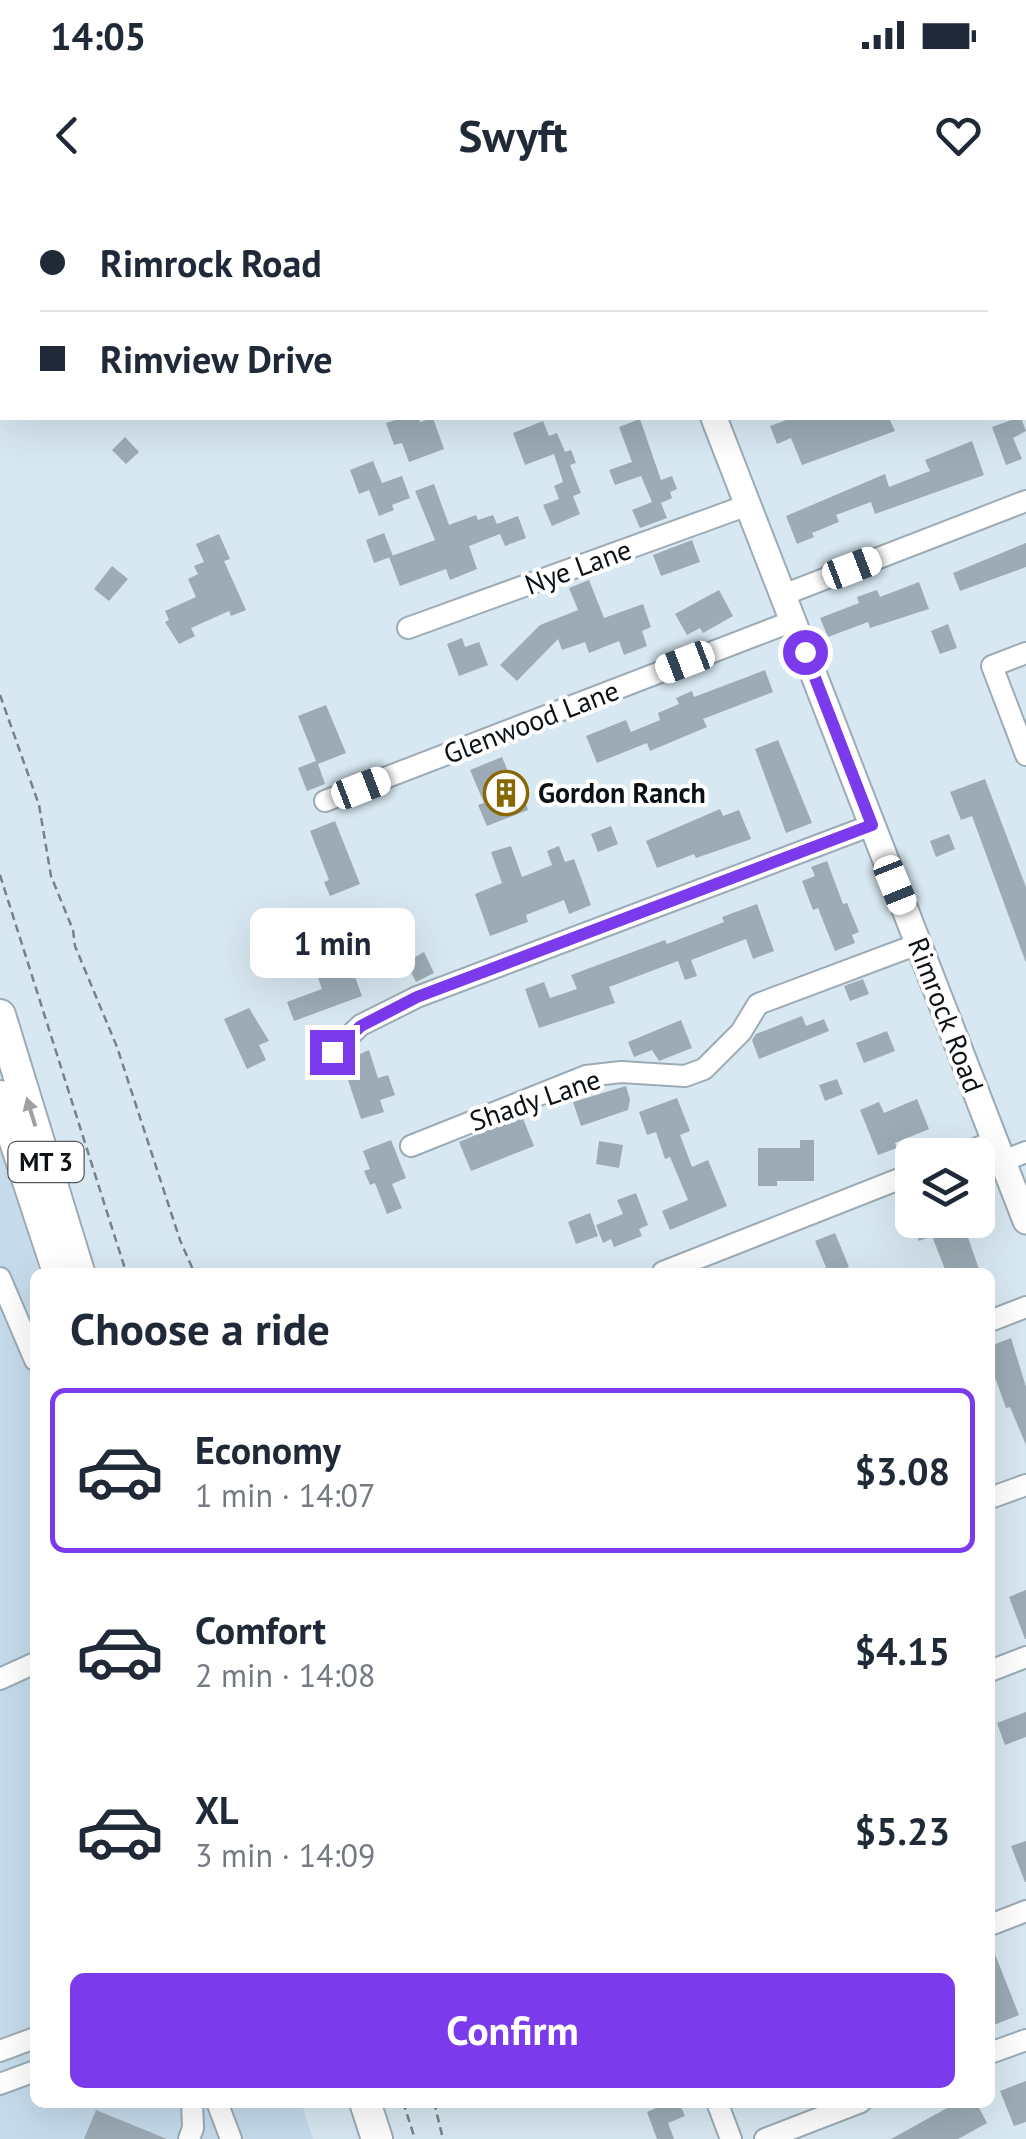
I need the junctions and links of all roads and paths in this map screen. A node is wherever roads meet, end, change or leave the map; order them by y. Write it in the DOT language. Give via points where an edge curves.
graph roads {
  1 [pos="715,420"];
  2 [pos="1026,500"];
  3 [pos="748,505"];
  4 [pos="783,595"];
  5 [pos="793,620"];
  6 [pos="408,628"];
  7 [pos="1026,653"];
  8 [pos="0,694"];
  9 [pos="1026,755"];
  10 [pos="325,802"];
  11 [pos="872,825"];
  12 [pos="0,875"];
  13 [pos="918,944"];
  14 [pos="0,995"];
  15 [pos="0,1016"];
  16 [pos="12,1051"];
  17 [pos="332,1052"];
  18 [pos="0,1096"];
  19 [pos="411,1146"];
  20 [pos="1008,1151"];
  21 [pos="895,1181"];
  22 [pos="1026,1222"];
  23 [pos="57,1268"];
  24 [pos="78,1268"];
  25 [pos="125,1268"];
  26 [pos="192,1268"];
  27 [pos="673,1268"];
  28 [pos="0,1278"];
  29 [pos="1026,1307"];
  30 [pos="995,1320"];
  31 [pos="30,1348"];
  32 [pos="1026,1485"];
  33 [pos="995,1496"];
  34 [pos="1026,1658"];
  35 [pos="30,1666"];
  36 [pos="995,1670"];
  37 [pos="0,1679"];
  38 [pos="1026,1911"];
  39 [pos="995,1923"];
  40 [pos="30,2040"];
  41 [pos="1026,2040"];
  42 [pos="0,2051"];
  43 [pos="995,2051"];
  44 [pos="30,2073"];
  45 [pos="0,2084"];
  46 [pos="192,2108"];
  47 [pos="219,2108"];
  48 [pos="366,2108"];
  49 [pos="405,2108"];
  50 [pos="435,2108"];
  51 [pos="719,2108"];
  52 [pos="845,2108"];
  53 [pos="189,2139"];
  54 [pos="230,2139"];
  55 [pos="376,2139"];
  56 [pos="415,2139"];
  57 [pos="442,2139"];
  58 [pos="731,2139"];
  59 [pos="765,2139"];
  1 -- 3 [label="main road, Rimrock Road"];
  2 -- 4 [label="street"];
  3 -- 4 [label="main road, Rimrock Road"];
  3 -- 6 [label="street, Nye Lane"];
  4 -- 5 [label="main road, Rimrock Road"];
  5 -- 10 [label="street, Glenwood Lane"];
  5 -- 11 [label="main road, Rimrock Road"];
  7 -- 9 [label="street" via="992,666"];
  8 -- 26 [label="path" via="40,806 51,876"];
  11 -- 13 [label="main road, Rimrock Road"];
  11 -- 17 [label="street" via="417,997 361,1026"];
  12 -- 25 [label="path"];
  13 -- 19 [label="street, Shady Lane" via="758,1004 742,1032 704,1069 684,1076 586,1076"];
  13 -- 20 [label="main road, Rimrock Road"];
  14 -- 16 [label="highway, MT 3"];
  15 -- 16 [label="highway"];
  24 -- 16 [label="highway, MT 3, one-way"];
  18 -- 23 [label="highway, MT 3"];
  20 -- 22 [label="main road, Rimrock Road"];
  21 -- 27 [label="street"];
  28 -- 31 [label="street"];
  29 -- 30 [label="street"];
  32 -- 33 [label="street"];
  34 -- 36 [label="street"];
  35 -- 37 [label="street"];
  38 -- 39 [label="street"];
  40 -- 42 [label="street"];
  41 -- 43 [label="street"];
  44 -- 45 [label="street"];
  46 -- 53 [label="street"];
  47 -- 54 [label="street"];
  48 -- 55 [label="highway"];
  49 -- 56 [label="path"];
  50 -- 57 [label="path"];
  51 -- 58 [label="street"];
  52 -- 59 [label="street"];
}
